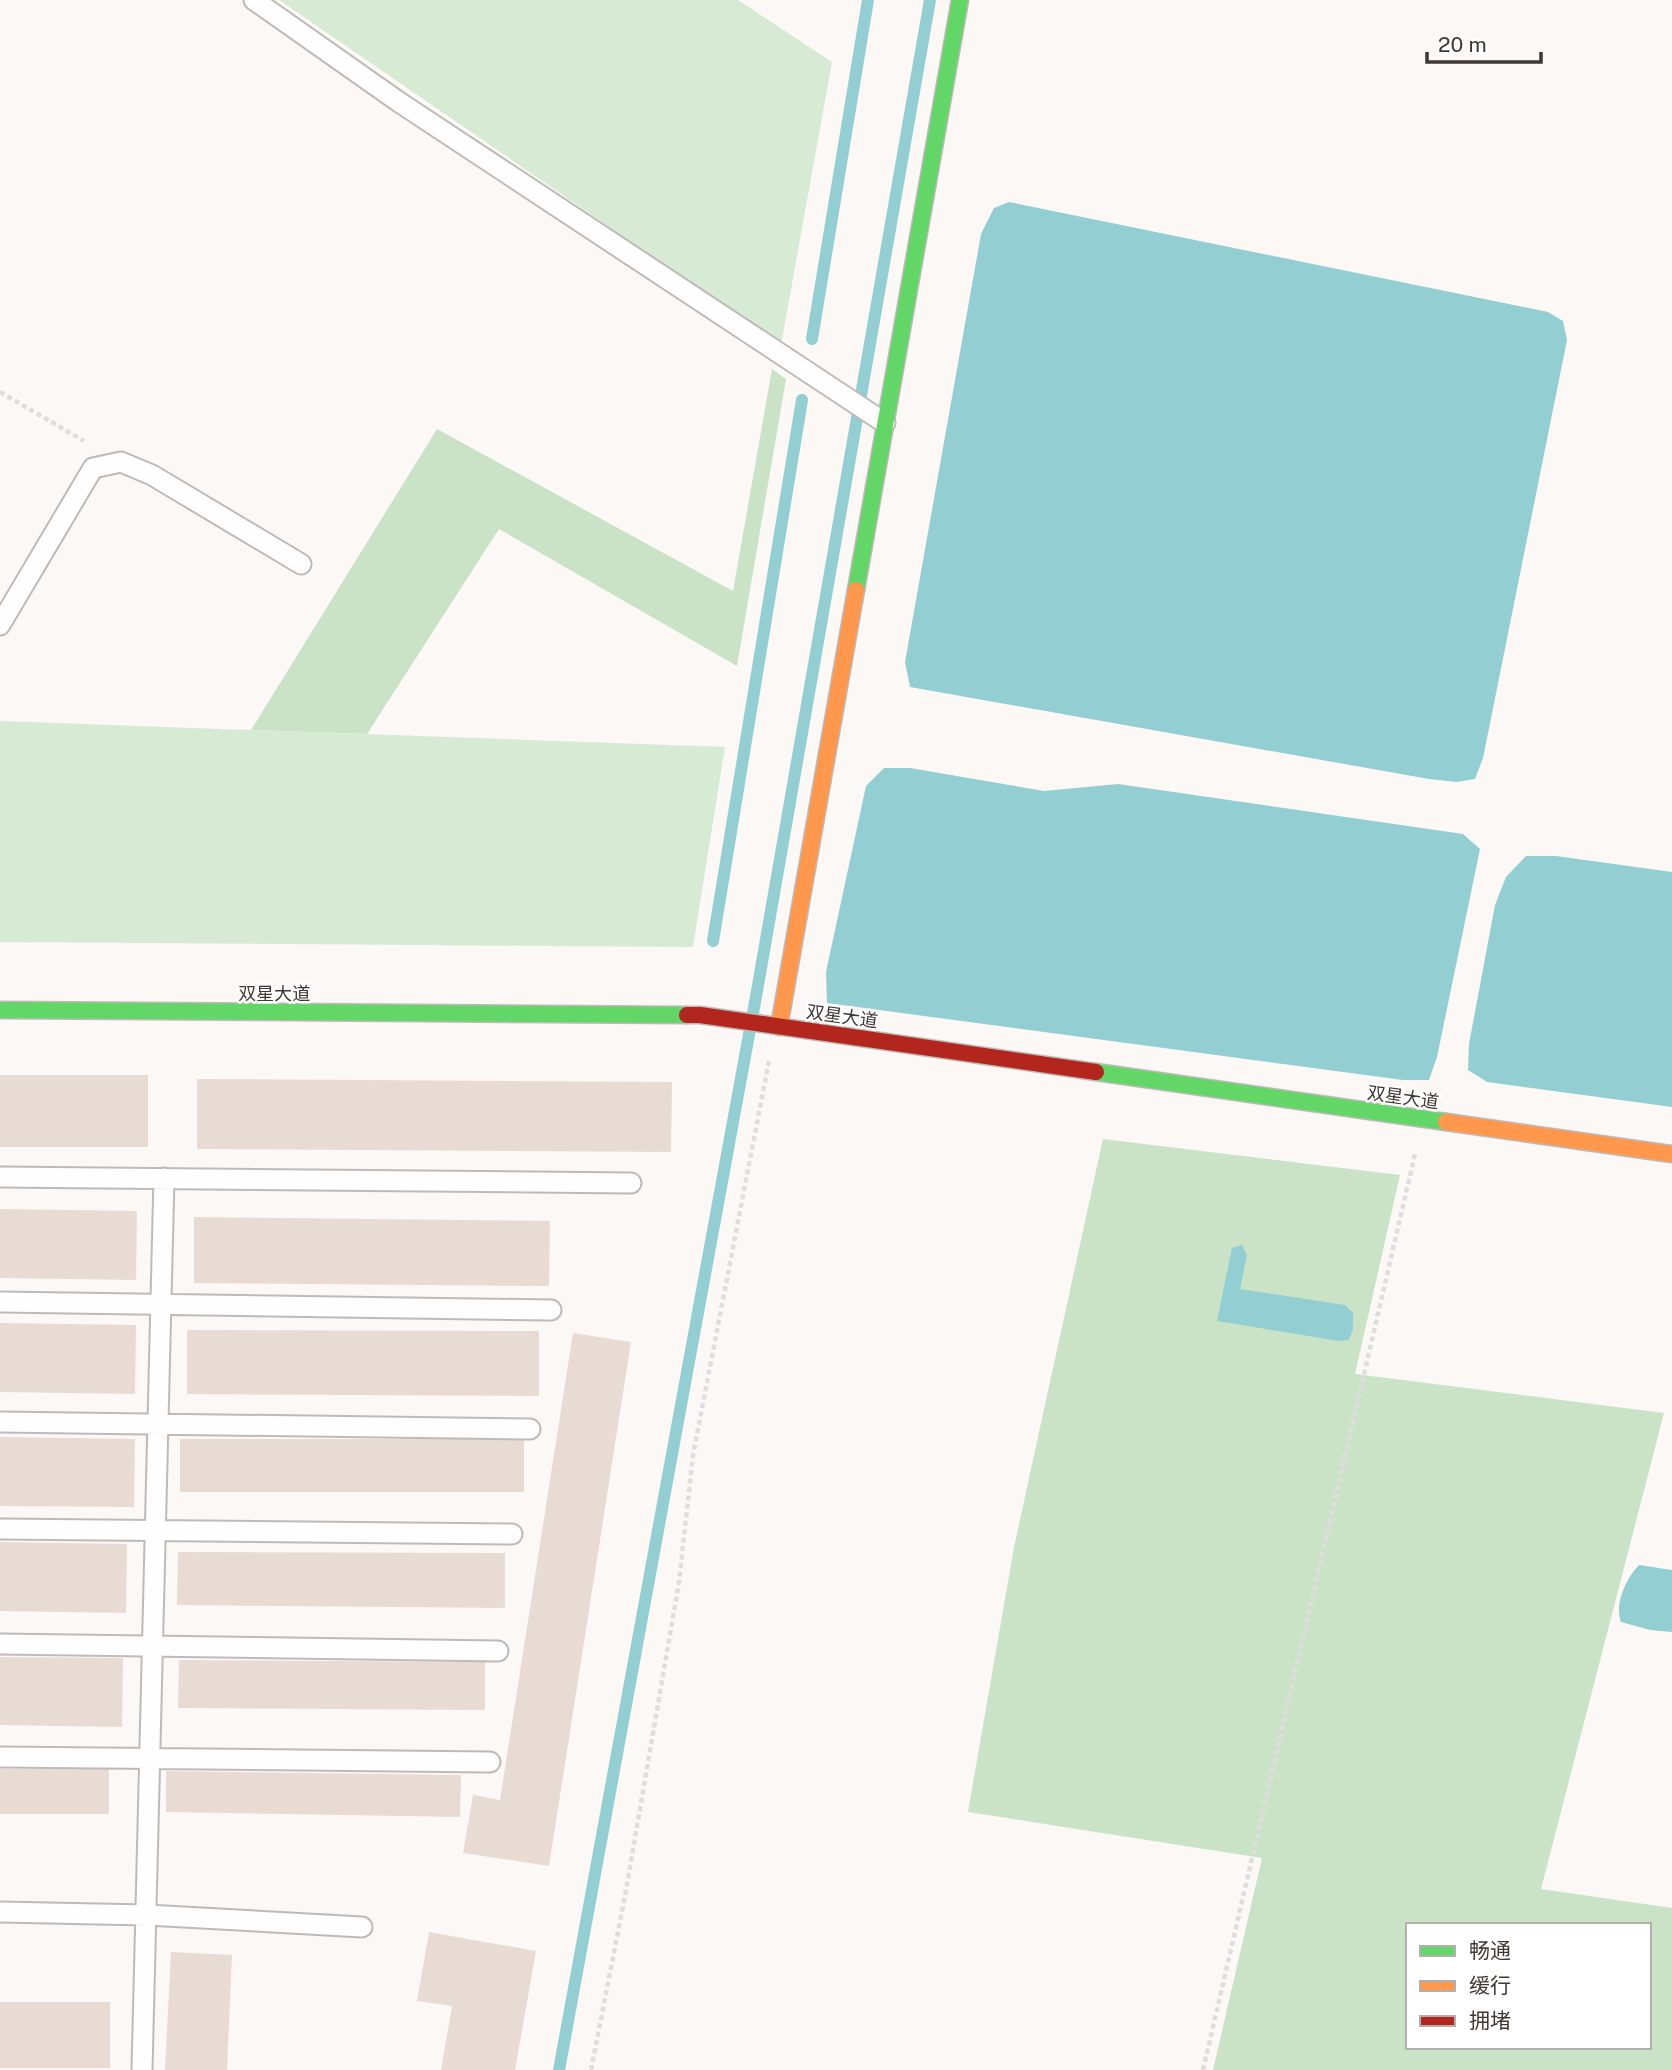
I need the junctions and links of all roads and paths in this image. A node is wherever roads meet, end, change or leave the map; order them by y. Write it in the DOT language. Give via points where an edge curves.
graph roads {
  1 [pos="254,0"];
  2 [pos="960,0"];
  3 [pos="0,392"];
  4 [pos="885,423"];
  5 [pos="121,462"];
  6 [pos="301,564"];
  7 [pos="0,625"];
  8 [pos="0,1010"];
  9 [pos="774,1026"];
  10 [pos="1423,1119"];
  11 [pos="1672,1154"];
  12 [pos="0,1177"];
  13 [pos="164,1178"];
  14 [pos="631,1183"];
  15 [pos="0,1302"];
  16 [pos="161,1305"];
  17 [pos="551,1310"];
  18 [pos="0,1422"];
  19 [pos="158,1424"];
  20 [pos="530,1429"];
  21 [pos="0,1529"];
  22 [pos="156,1530"];
  23 [pos="512,1534"];
  24 [pos="0,1644"];
  25 [pos="153,1646"];
  26 [pos="498,1651"];
  27 [pos="0,1757"];
  28 [pos="150,1758"];
  29 [pos="490,1762"];
  30 [pos="0,1912"];
  31 [pos="147,1915"];
  32 [pos="362,1927"];
  33 [pos="142,2070"];
  34 [pos="591,2070"];
  35 [pos="1203,2070"];
  1 -- 4 [label="lane" via="399,102"];
  2 -- 4 [label="street"];
  3 -- 5 [label="path"];
  4 -- 9 [label="street"];
  5 -- 6 [label="lane" via="152,475"];
  5 -- 7 [label="lane" via="93,468"];
  8 -- 9 [label="street, 双星大道" via="700,1015"];
  9 -- 10 [label="street, 双星大道"];
  9 -- 34 [label="path" via="693,1455 679,1582"];
  10 -- 11 [label="street, 双星大道"];
  10 -- 35 [label="path"];
  12 -- 13 [label="lane"];
  13 -- 14 [label="lane"];
  13 -- 16 [label="lane"];
  15 -- 16 [label="lane"];
  16 -- 17 [label="lane"];
  16 -- 19 [label="lane"];
  18 -- 19 [label="lane"];
  19 -- 20 [label="lane"];
  19 -- 22 [label="lane"];
  21 -- 22 [label="lane"];
  22 -- 23 [label="lane"];
  22 -- 25 [label="lane"];
  24 -- 25 [label="lane"];
  25 -- 26 [label="lane"];
  25 -- 28 [label="lane"];
  27 -- 28 [label="lane"];
  28 -- 29 [label="lane"];
  28 -- 31 [label="lane"];
  30 -- 31 [label="lane"];
  31 -- 32 [label="lane"];
  31 -- 33 [label="lane"];
}
